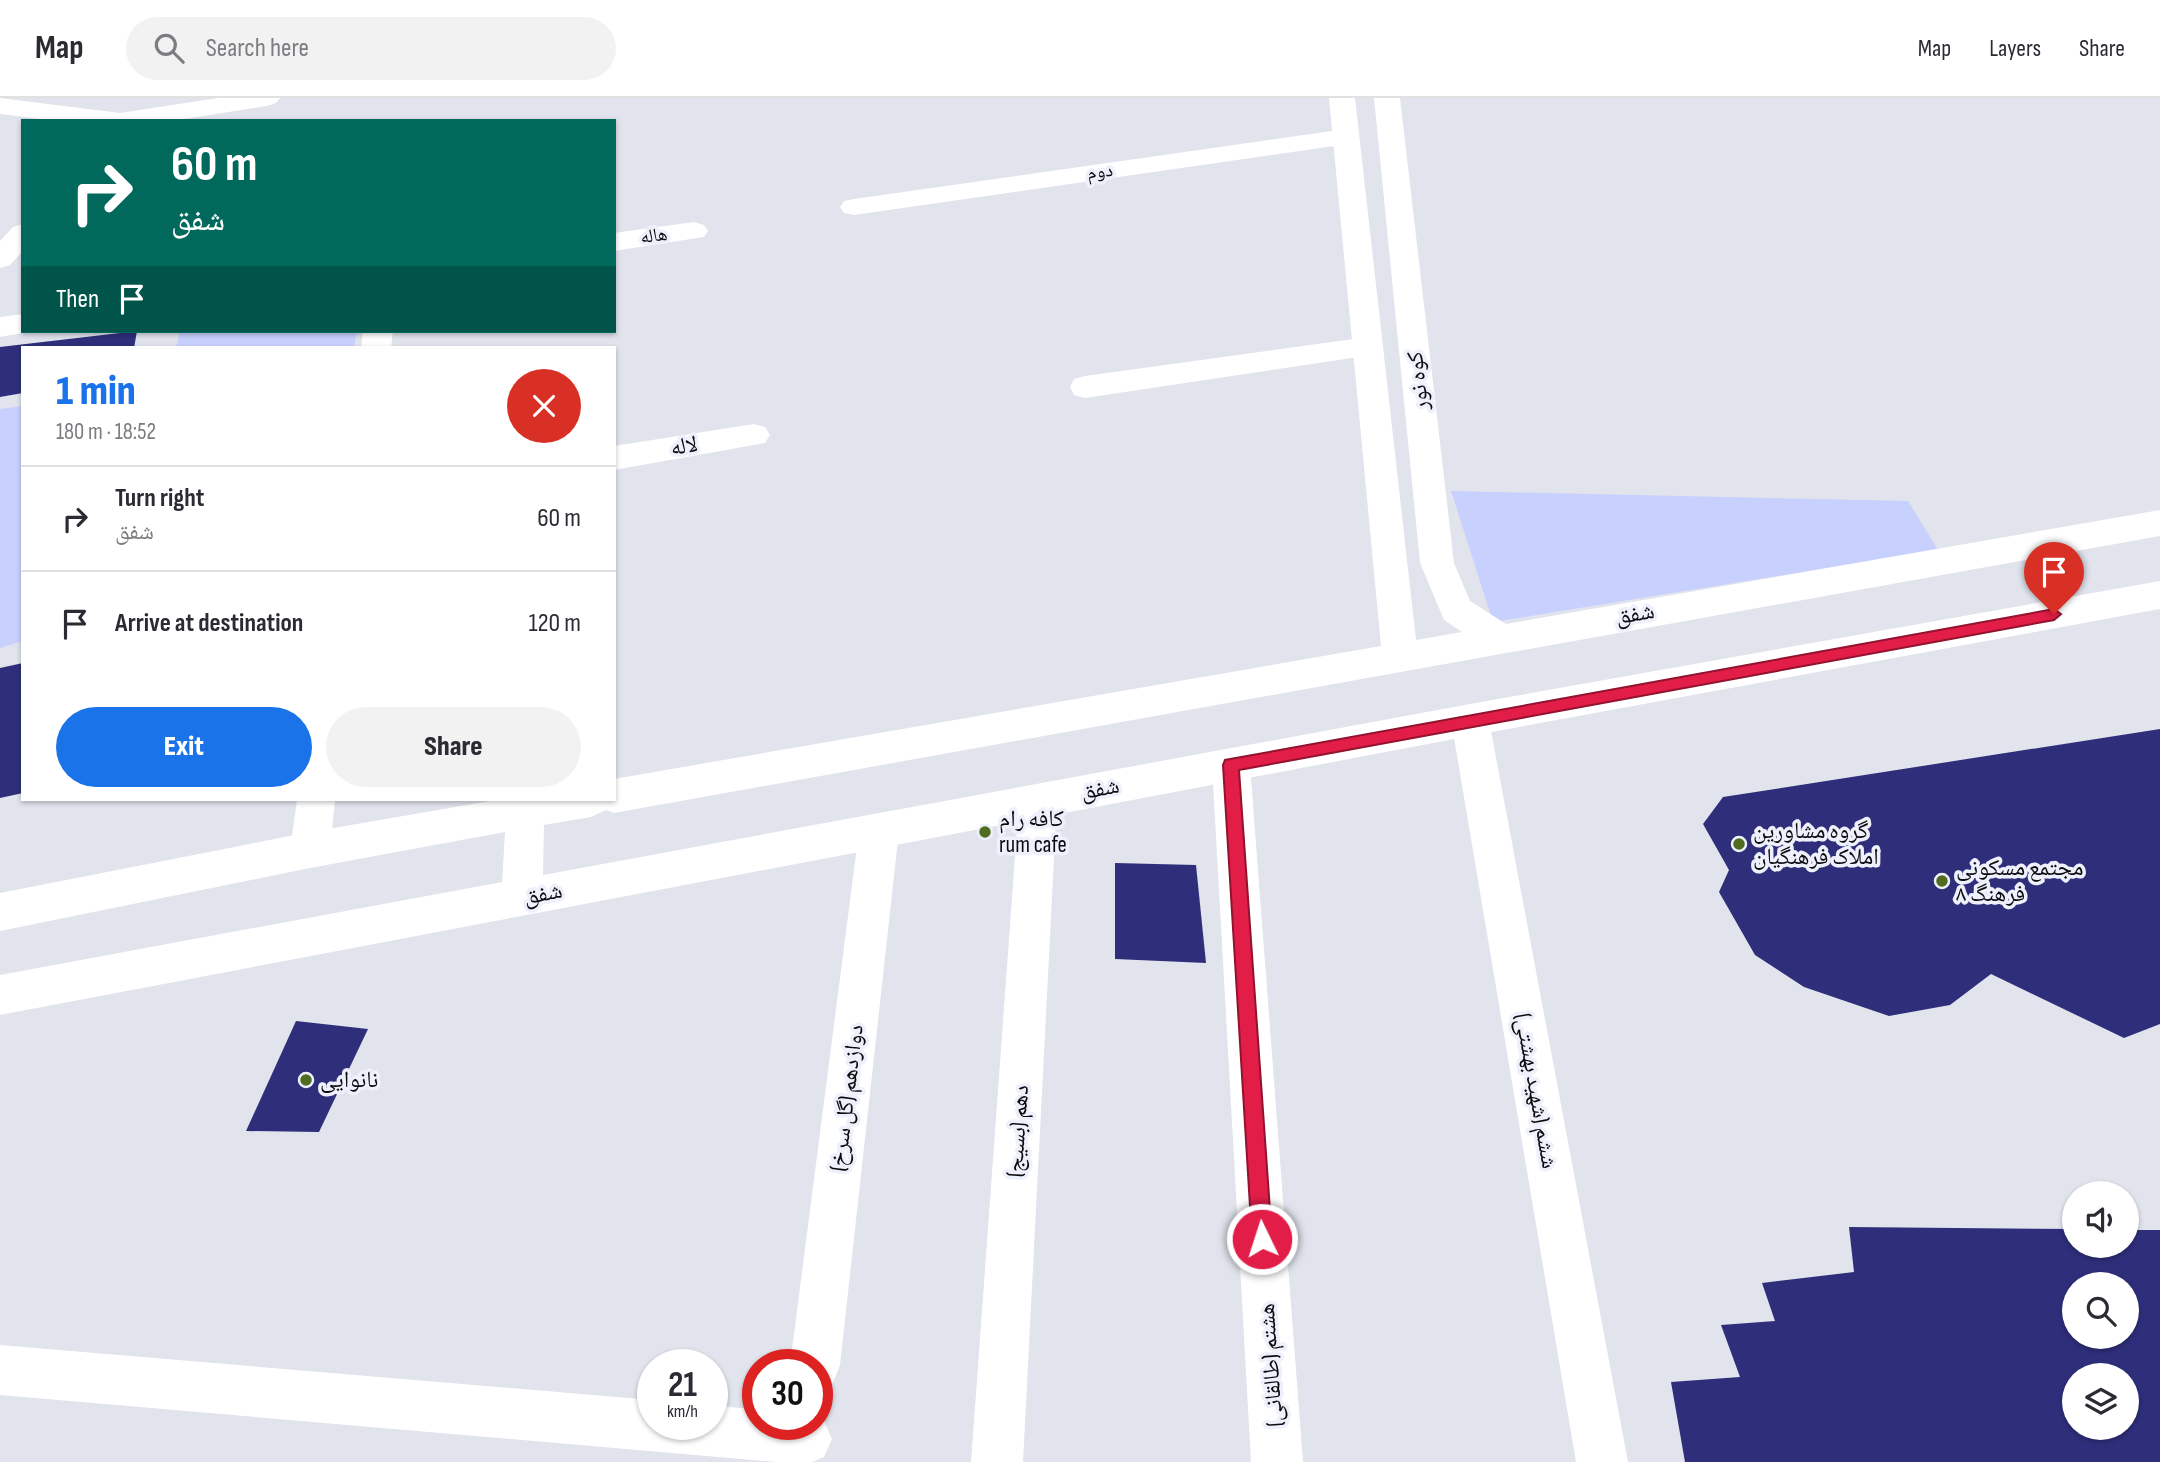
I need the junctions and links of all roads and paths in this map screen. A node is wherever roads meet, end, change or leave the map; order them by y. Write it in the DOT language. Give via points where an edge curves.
graph roads {
  1 [pos="143,98"];
  2 [pos="267,98"];
  3 [pos="1342,98"];
  4 [pos="1387,98"];
  5 [pos="0,106"];
  6 [pos="104,119"];
  7 [pos="122,119"];
  8 [pos="133,119"];
  9 [pos="1346,137"];
  10 [pos="854,207"];
  11 [pos="694,231"];
  12 [pos="21,235"];
  13 [pos="616,242"];
  14 [pos="0,259"];
  15 [pos="21,324"];
  16 [pos="0,327"];
  17 [pos="1368,347"];
  18 [pos="1085,387"];
  19 [pos="754,435"];
  20 [pos="616,457"];
  21 [pos="2160,523"];
  22 [pos="1450,595"];
  23 [pos="2160,595"];
  24 [pos="1395,606"];
  25 [pos="1499,638"];
  26 [pos="1400,656"];
  27 [pos="1470,720"];
  28 [pos="1231,765"];
  29 [pos="616,796"];
  30 [pos="316,801"];
  31 [pos="586,801"];
  32 [pos="1038,801"];
  33 [pos="525,812"];
  34 [pos="879,831"];
  35 [pos="310,850"];
  36 [pos="522,898"];
  37 [pos="0,912"];
  38 [pos="0,995"];
  39 [pos="817,1349"];
  40 [pos="0,1370"];
  41 [pos="806,1442"];
  42 [pos="997,1462"];
  43 [pos="1277,1462"];
  44 [pos="1602,1462"];
  1 -- 7 [label="street"];
  2 -- 8 [label="street"];
  3 -- 9 [label="street, کوه نور"];
  4 -- 22 [label="street, کوه نور" via="1437,564"];
  5 -- 6 [label="street"];
  9 -- 10 [label="street, دوم"];
  9 -- 17 [label="street, کوه نور"];
  11 -- 13 [label="street, هاله"];
  12 -- 14 [label="street"];
  15 -- 16 [label="street"];
  17 -- 18 [label="street"];
  17 -- 24 [label="street, کوه نور"];
  19 -- 20 [label="street, لاله"];
  21 -- 25 [label="street, شفق"];
  22 -- 24 [label="street" via="1439,612 1416,616"];
  22 -- 25 [label="street, کوه نور" via="1456,610"];
  23 -- 27 [label="street, شفق"];
  24 -- 26 [label="street, کوه نور"];
  25 -- 26 [label="street, شفق"];
  26 -- 29 [label="street, شفق"];
  27 -- 28 [label="street, شفق"];
  27 -- 44 [label="street, ششم (شهید بهشتی)"];
  28 -- 32 [label="street, شفق"];
  28 -- 43 [label="street, هشتم (طالقانی)"];
  30 -- 35 [label="street"];
  31 -- 33 [label="street"];
  32 -- 34 [label="street, شفق"];
  32 -- 42 [label="street, دهم (بسیج)"];
  33 -- 35 [label="street"];
  33 -- 36 [label="street"];
  34 -- 36 [label="street, شفق"];
  34 -- 39 [label="street, دوازدهم (گل سرخ)"];
  35 -- 37 [label="street"];
  36 -- 38 [label="street, شفق"];
  40 -- 41 [label="street"];
}
